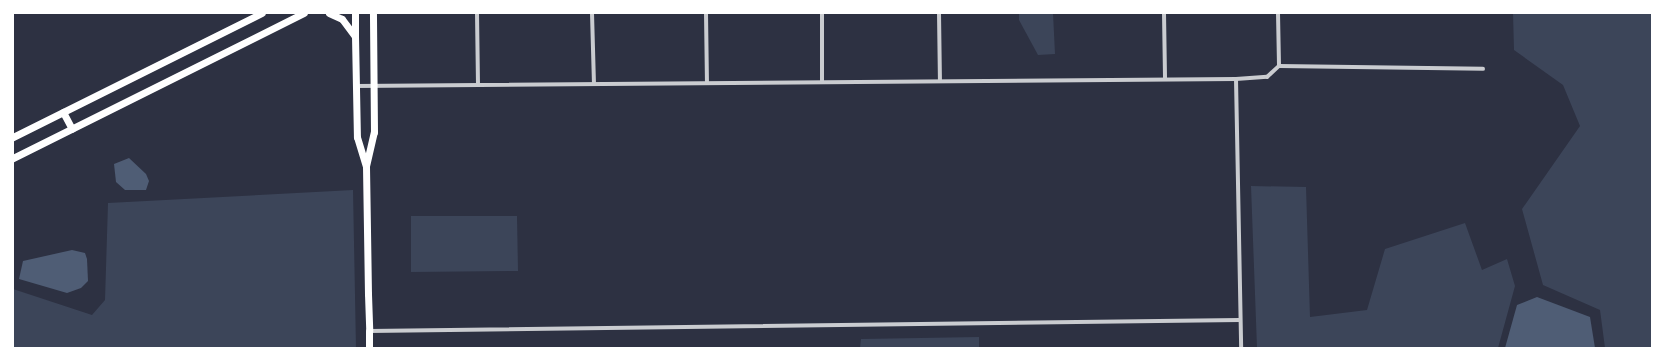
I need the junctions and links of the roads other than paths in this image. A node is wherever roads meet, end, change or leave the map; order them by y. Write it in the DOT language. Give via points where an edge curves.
graph roads {
  1 [pos="262,13"];
  2 [pos="304,13"];
  3 [pos="329,13"];
  4 [pos="355,13"];
  5 [pos="373,13"];
  6 [pos="477,13"];
  7 [pos="592,13"];
  8 [pos="706,13"];
  9 [pos="822,13"];
  10 [pos="939,13"];
  11 [pos="1164,13"];
  12 [pos="1278,13"];
  13 [pos="355,36"];
  14 [pos="1279,66"];
  15 [pos="1483,69"];
  16 [pos="1165,78"];
  17 [pos="1236,79"];
  18 [pos="940,81"];
  19 [pos="822,82"];
  20 [pos="707,83"];
  21 [pos="594,84"];
  22 [pos="478,85"];
  23 [pos="356,86"];
  24 [pos="374,86"];
  25 [pos="63,112"];
  26 [pos="72,129"];
  27 [pos="13,137"];
  28 [pos="13,158"];
  29 [pos="366,166"];
  30 [pos="1240,320"];
  31 [pos="369,331"];
  32 [pos="369,348"];
  33 [pos="1241,348"];
  1 -- 25 [label="main road"];
  2 -- 26 [label="main road"];
  3 -- 13 [label="main road" via="342,19"];
  4 -- 13 [label="main road"];
  5 -- 24 [label="main road"];
  6 -- 22 [label="street"];
  7 -- 21 [label="street"];
  8 -- 20 [label="street"];
  9 -- 19 [label="street"];
  10 -- 18 [label="street"];
  11 -- 16 [label="street"];
  12 -- 14 [label="street"];
  13 -- 23 [label="main road"];
  14 -- 15 [label="street"];
  14 -- 17 [label="street" via="1267,77"];
  16 -- 17 [label="street"];
  16 -- 18 [label="street"];
  17 -- 30 [label="street"];
  18 -- 19 [label="street"];
  19 -- 20 [label="street"];
  20 -- 21 [label="street"];
  21 -- 22 [label="street"];
  22 -- 24 [label="street"];
  23 -- 24 [label="street"];
  23 -- 29 [label="main road" via="357,137"];
  24 -- 29 [label="main road" via="374,132"];
  25 -- 26 [label="main road"];
  25 -- 27 [label="main road"];
  26 -- 28 [label="main road"];
  29 -- 31 [label="main road"];
  30 -- 31 [label="street"];
  30 -- 33 [label="street"];
  31 -- 32 [label="main road"];
}
